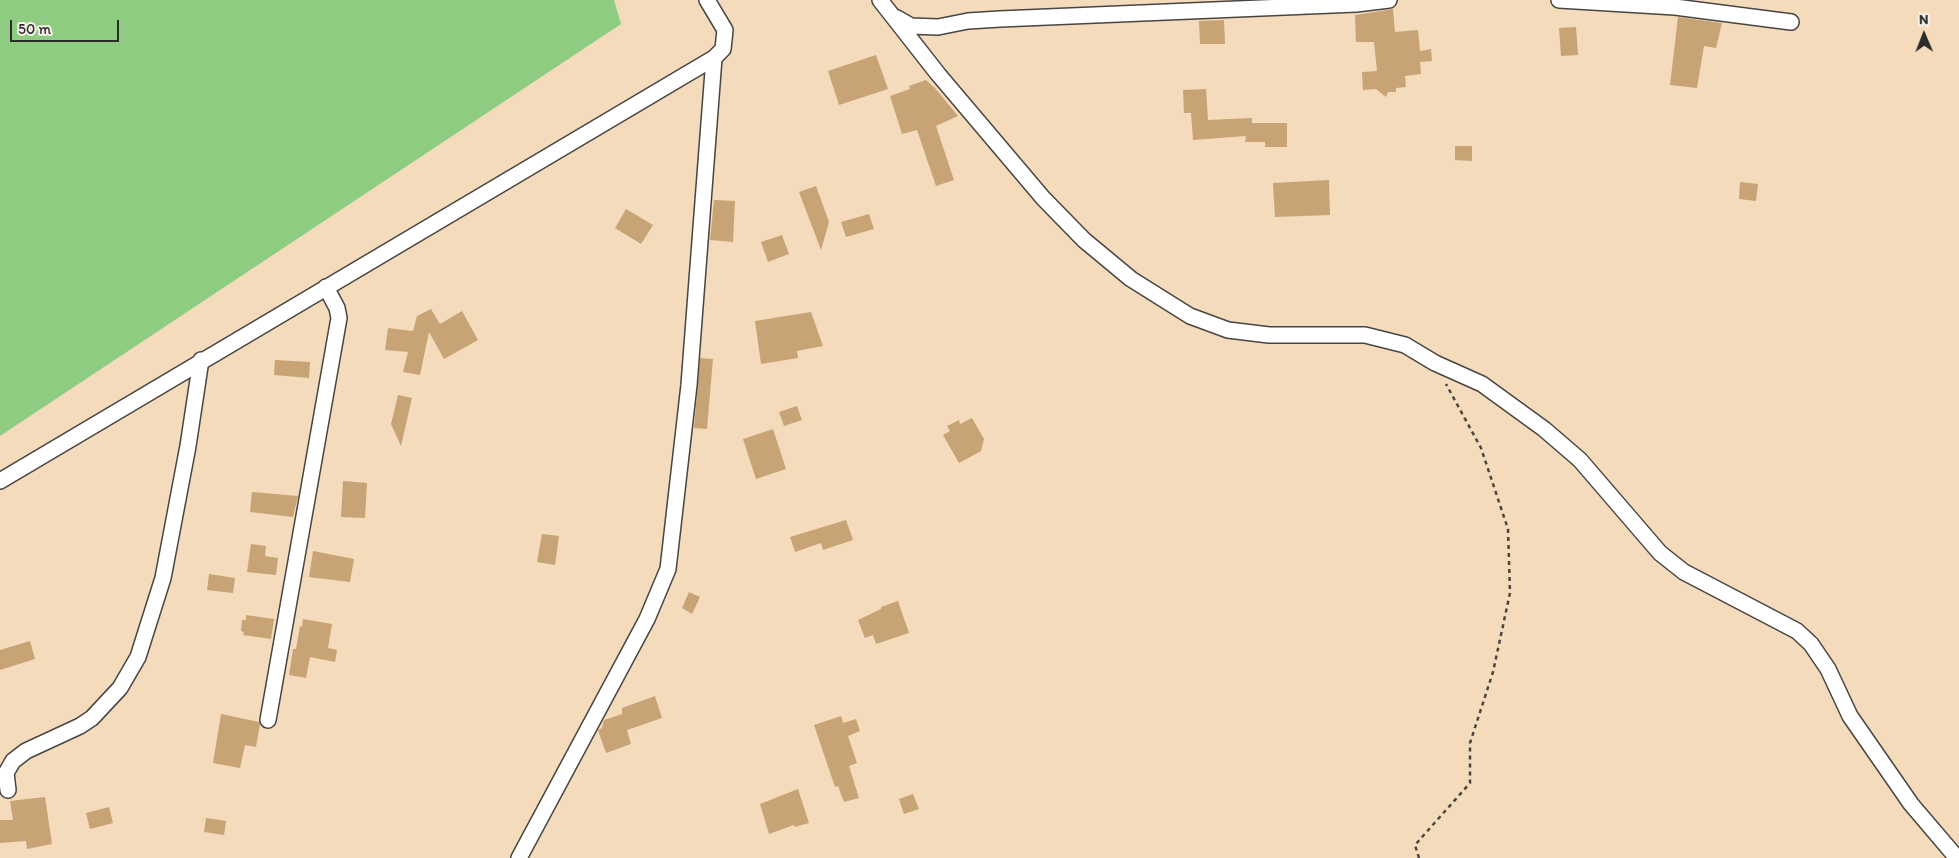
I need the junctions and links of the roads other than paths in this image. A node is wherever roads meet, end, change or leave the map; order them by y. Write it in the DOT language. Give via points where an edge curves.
graph roads {
  1 [pos="707,0"];
  2 [pos="880,0"];
  3 [pos="1388,0"];
  4 [pos="1559,0"];
  5 [pos="892,15"];
  6 [pos="1791,22"];
  7 [pos="714,58"];
  8 [pos="326,286"];
  9 [pos="201,360"];
  10 [pos="0,481"];
  11 [pos="268,720"];
  12 [pos="8,790"];
  13 [pos="519,858"];
  14 [pos="1957,858"];
  1 -- 7 [label="street" via="725,30 723,49"];
  2 -- 5 [label="street"];
  3 -- 5 [label="street" via="1000,19 938,27 911,26"];
  4 -- 6 [label="street" via="1675,8"];
  5 -- 14 [label="street" via="1043,198 1084,240 1131,279 1190,316 1228,330 1269,335 1365,335 1405,345 1435,363 1482,384 1544,429 1580,460 1660,553 1684,572 1797,631 1811,644 1828,670 1850,716 1911,804"];
  7 -- 8 [label="street"];
  7 -- 13 [label="street" via="689,385 668,569 647,619"];
  8 -- 9 [label="street"];
  8 -- 11 [label="street" via="339,318"];
  9 -- 10 [label="street"];
  9 -- 12 [label="street" via="163,578 138,657 120,688 92,718 26,751 14,761 6,774"];
}
